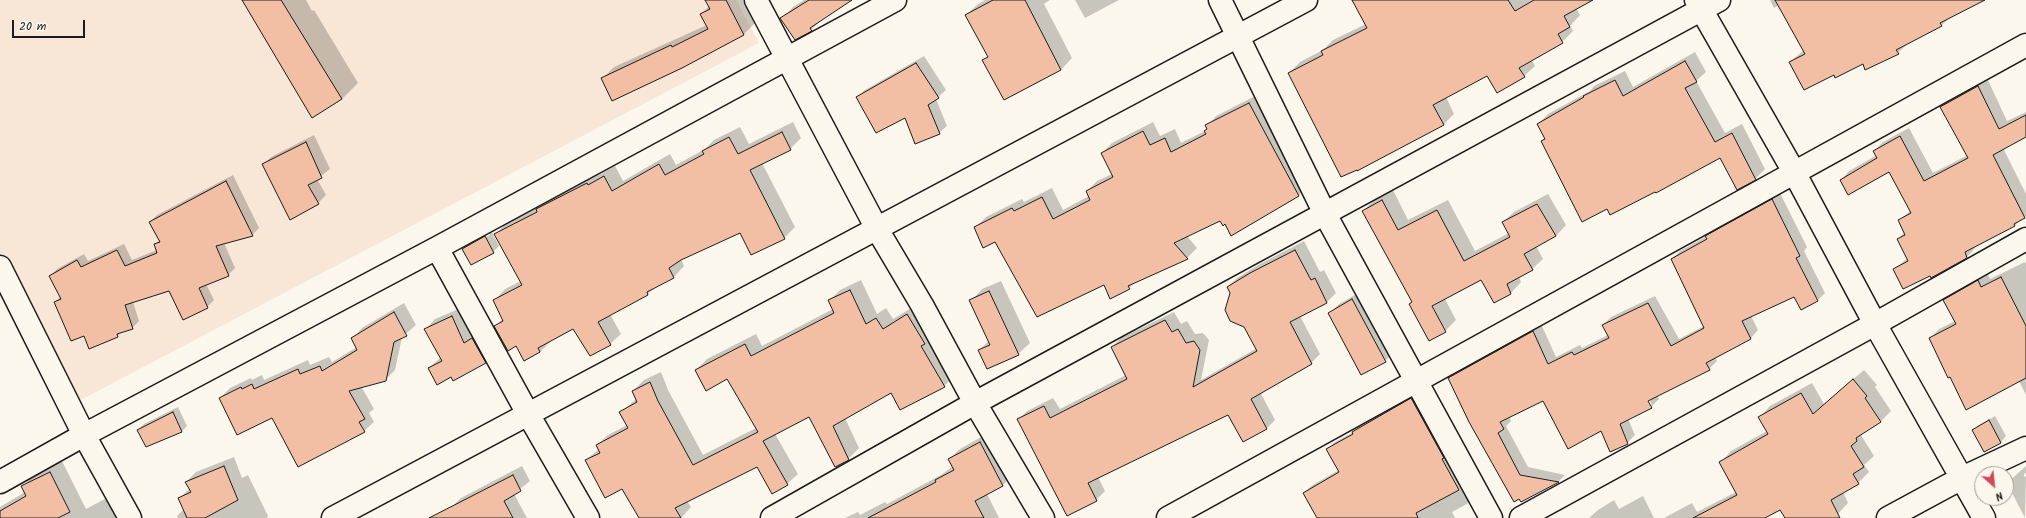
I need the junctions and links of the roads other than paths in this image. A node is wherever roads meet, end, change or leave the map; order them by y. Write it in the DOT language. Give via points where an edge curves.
graph roads {
  1 [pos="756,0"];
  2 [pos="895,0"];
  3 [pos="1220,0"];
  4 [pos="1306,0"];
  5 [pos="1706,3"];
  6 [pos="1238,36"];
  7 [pos="2026,45"];
  8 [pos="788,59"];
  9 [pos="1794,172"];
  10 [pos="1326,214"];
  11 [pos="877,229"];
  12 [pos="2026,239"];
  13 [pos="437,248"];
  14 [pos="2,274"];
  15 [pos="1875,324"];
  16 [pos="1416,381"];
  17 [pos="975,403"];
  18 [pos="528,414"];
  19 [pos="84,434"];
  20 [pos="2026,448"];
  21 [pos="1962,478"];
  22 [pos="0,482"];
  23 [pos="130,518"];
  24 [pos="333,518"];
  25 [pos="588,518"];
  26 [pos="772,518"];
  27 [pos="1043,518"];
  28 [pos="1168,518"];
  29 [pos="1491,518"];
  30 [pos="1521,518"];
  31 [pos="1888,518"];
  32 [pos="1984,518"];
  1 -- 8 [label="street"];
  2 -- 8 [label="street"];
  3 -- 6 [label="street"];
  4 -- 6 [label="street"];
  5 -- 9 [label="street"];
  5 -- 10 [label="street"];
  6 -- 10 [label="street"];
  6 -- 11 [label="street"];
  7 -- 9 [label="street"];
  8 -- 11 [label="street"];
  8 -- 13 [label="street"];
  9 -- 15 [label="street"];
  9 -- 16 [label="street"];
  10 -- 16 [label="street"];
  10 -- 17 [label="street"];
  11 -- 17 [label="street"];
  11 -- 18 [label="street"];
  12 -- 15 [label="street"];
  13 -- 18 [label="street"];
  13 -- 19 [label="street"];
  14 -- 19 [label="street"];
  15 -- 21 [label="street"];
  15 -- 30 [label="street"];
  16 -- 28 [label="street"];
  16 -- 29 [label="street"];
  17 -- 26 [label="street"];
  17 -- 27 [label="street"];
  18 -- 24 [label="street"];
  18 -- 25 [label="street"];
  19 -- 22 [label="street"];
  19 -- 23 [label="street"];
  20 -- 21 [label="street"];
  21 -- 31 [label="street"];
  21 -- 32 [label="street"];
}
